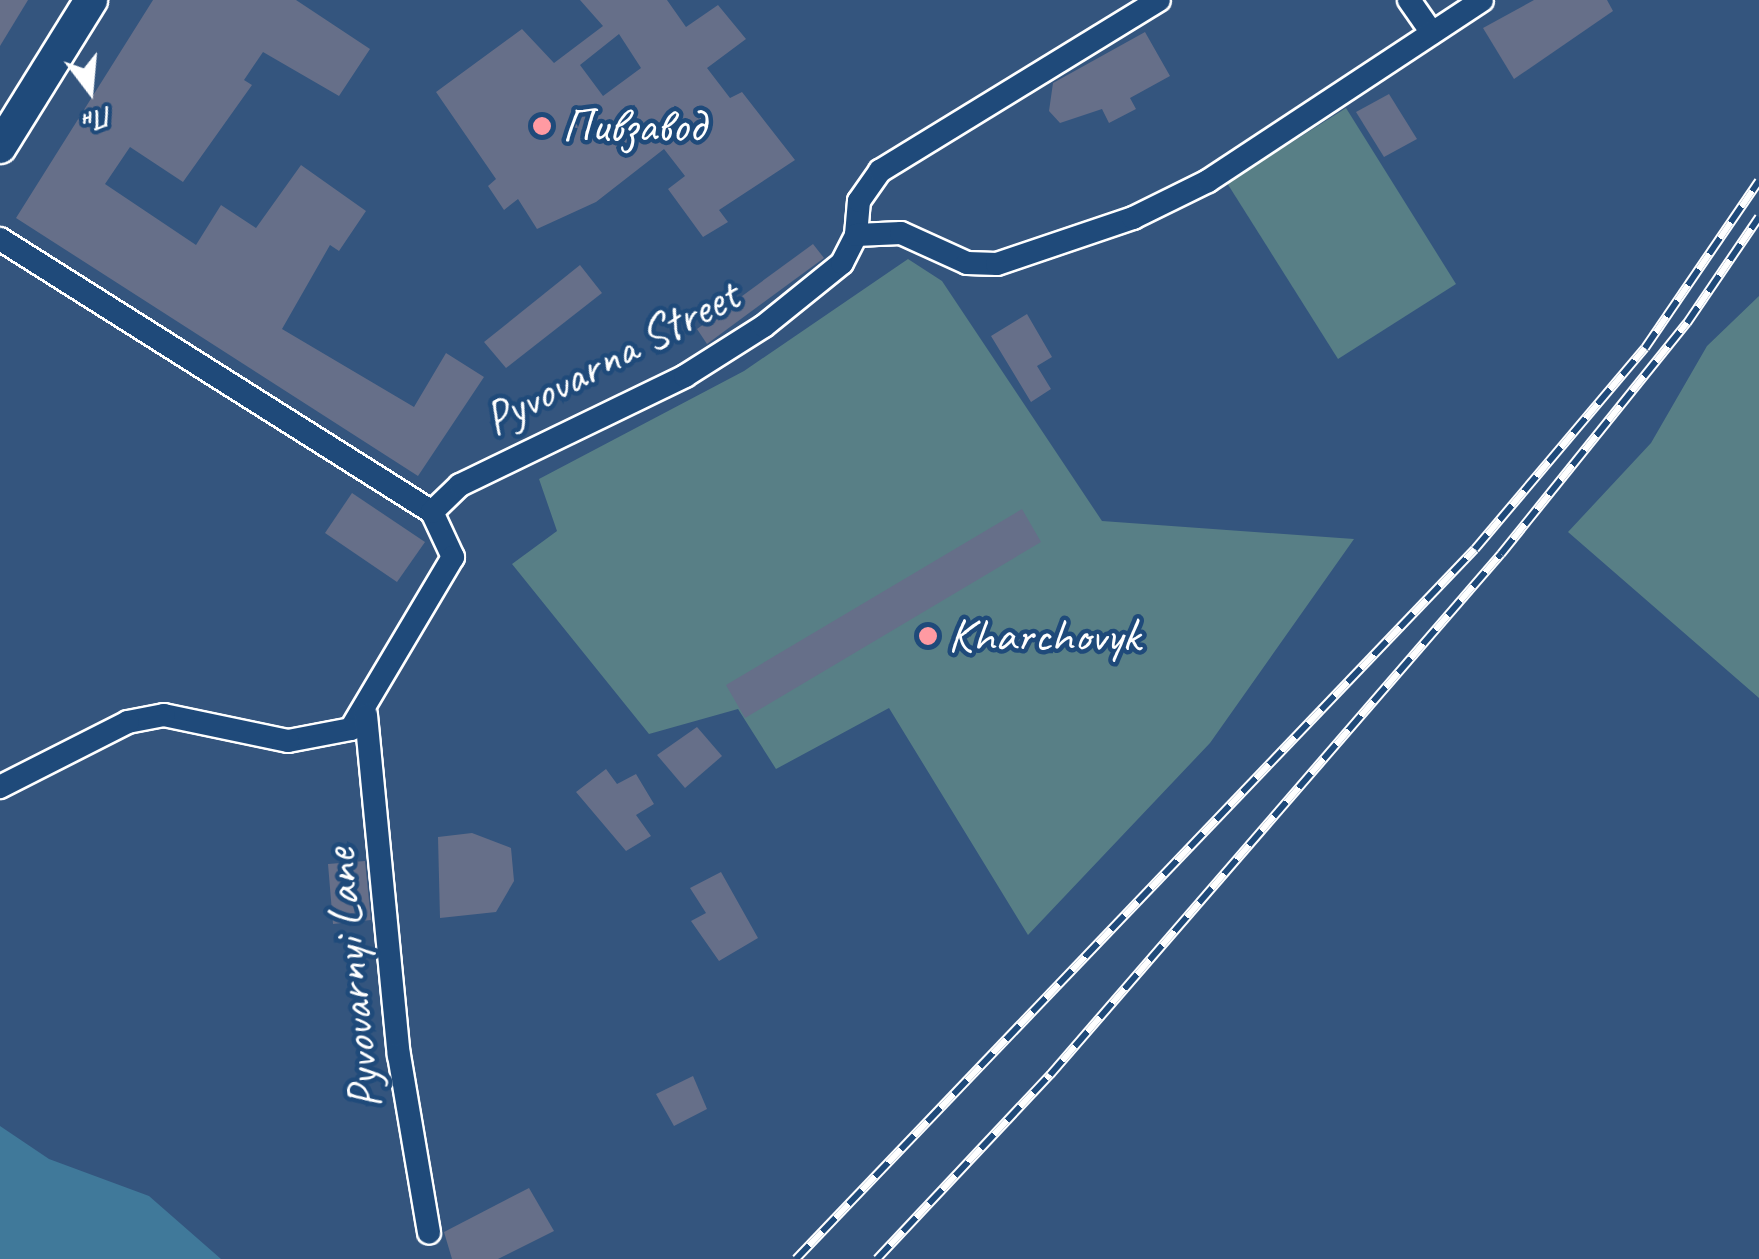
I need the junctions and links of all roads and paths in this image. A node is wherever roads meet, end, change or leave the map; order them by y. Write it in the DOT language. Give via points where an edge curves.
graph roads {
  1 [pos="91,0"];
  2 [pos="1159,0"];
  3 [pos="1409,0"];
  4 [pos="1482,0"];
  5 [pos="1432,33"];
  6 [pos="0,148"];
  7 [pos="856,235"];
  8 [pos="0,240"];
  9 [pos="432,512"];
  10 [pos="366,715"];
  11 [pos="0,787"];
  12 [pos="429,1232"];
  1 -- 6 [label="main road"];
  2 -- 7 [label="street" via="880,172 859,201"];
  3 -- 5 [label="street"];
  4 -- 5 [label="street"];
  5 -- 7 [label="street" via="1208,181 1042,251 967,263 901,233"];
  7 -- 9 [label="street, Pyvovarna Street" via="842,263 764,326 685,376 460,485"];
  8 -- 9 [label="street"];
  9 -- 10 [label="street" via="453,558"];
  10 -- 11 [label="street" via="352,730 306,742 164,715 128,722"];
  10 -- 12 [label="street, Pyvovarnyi Lane" via="399,1055"];
}
